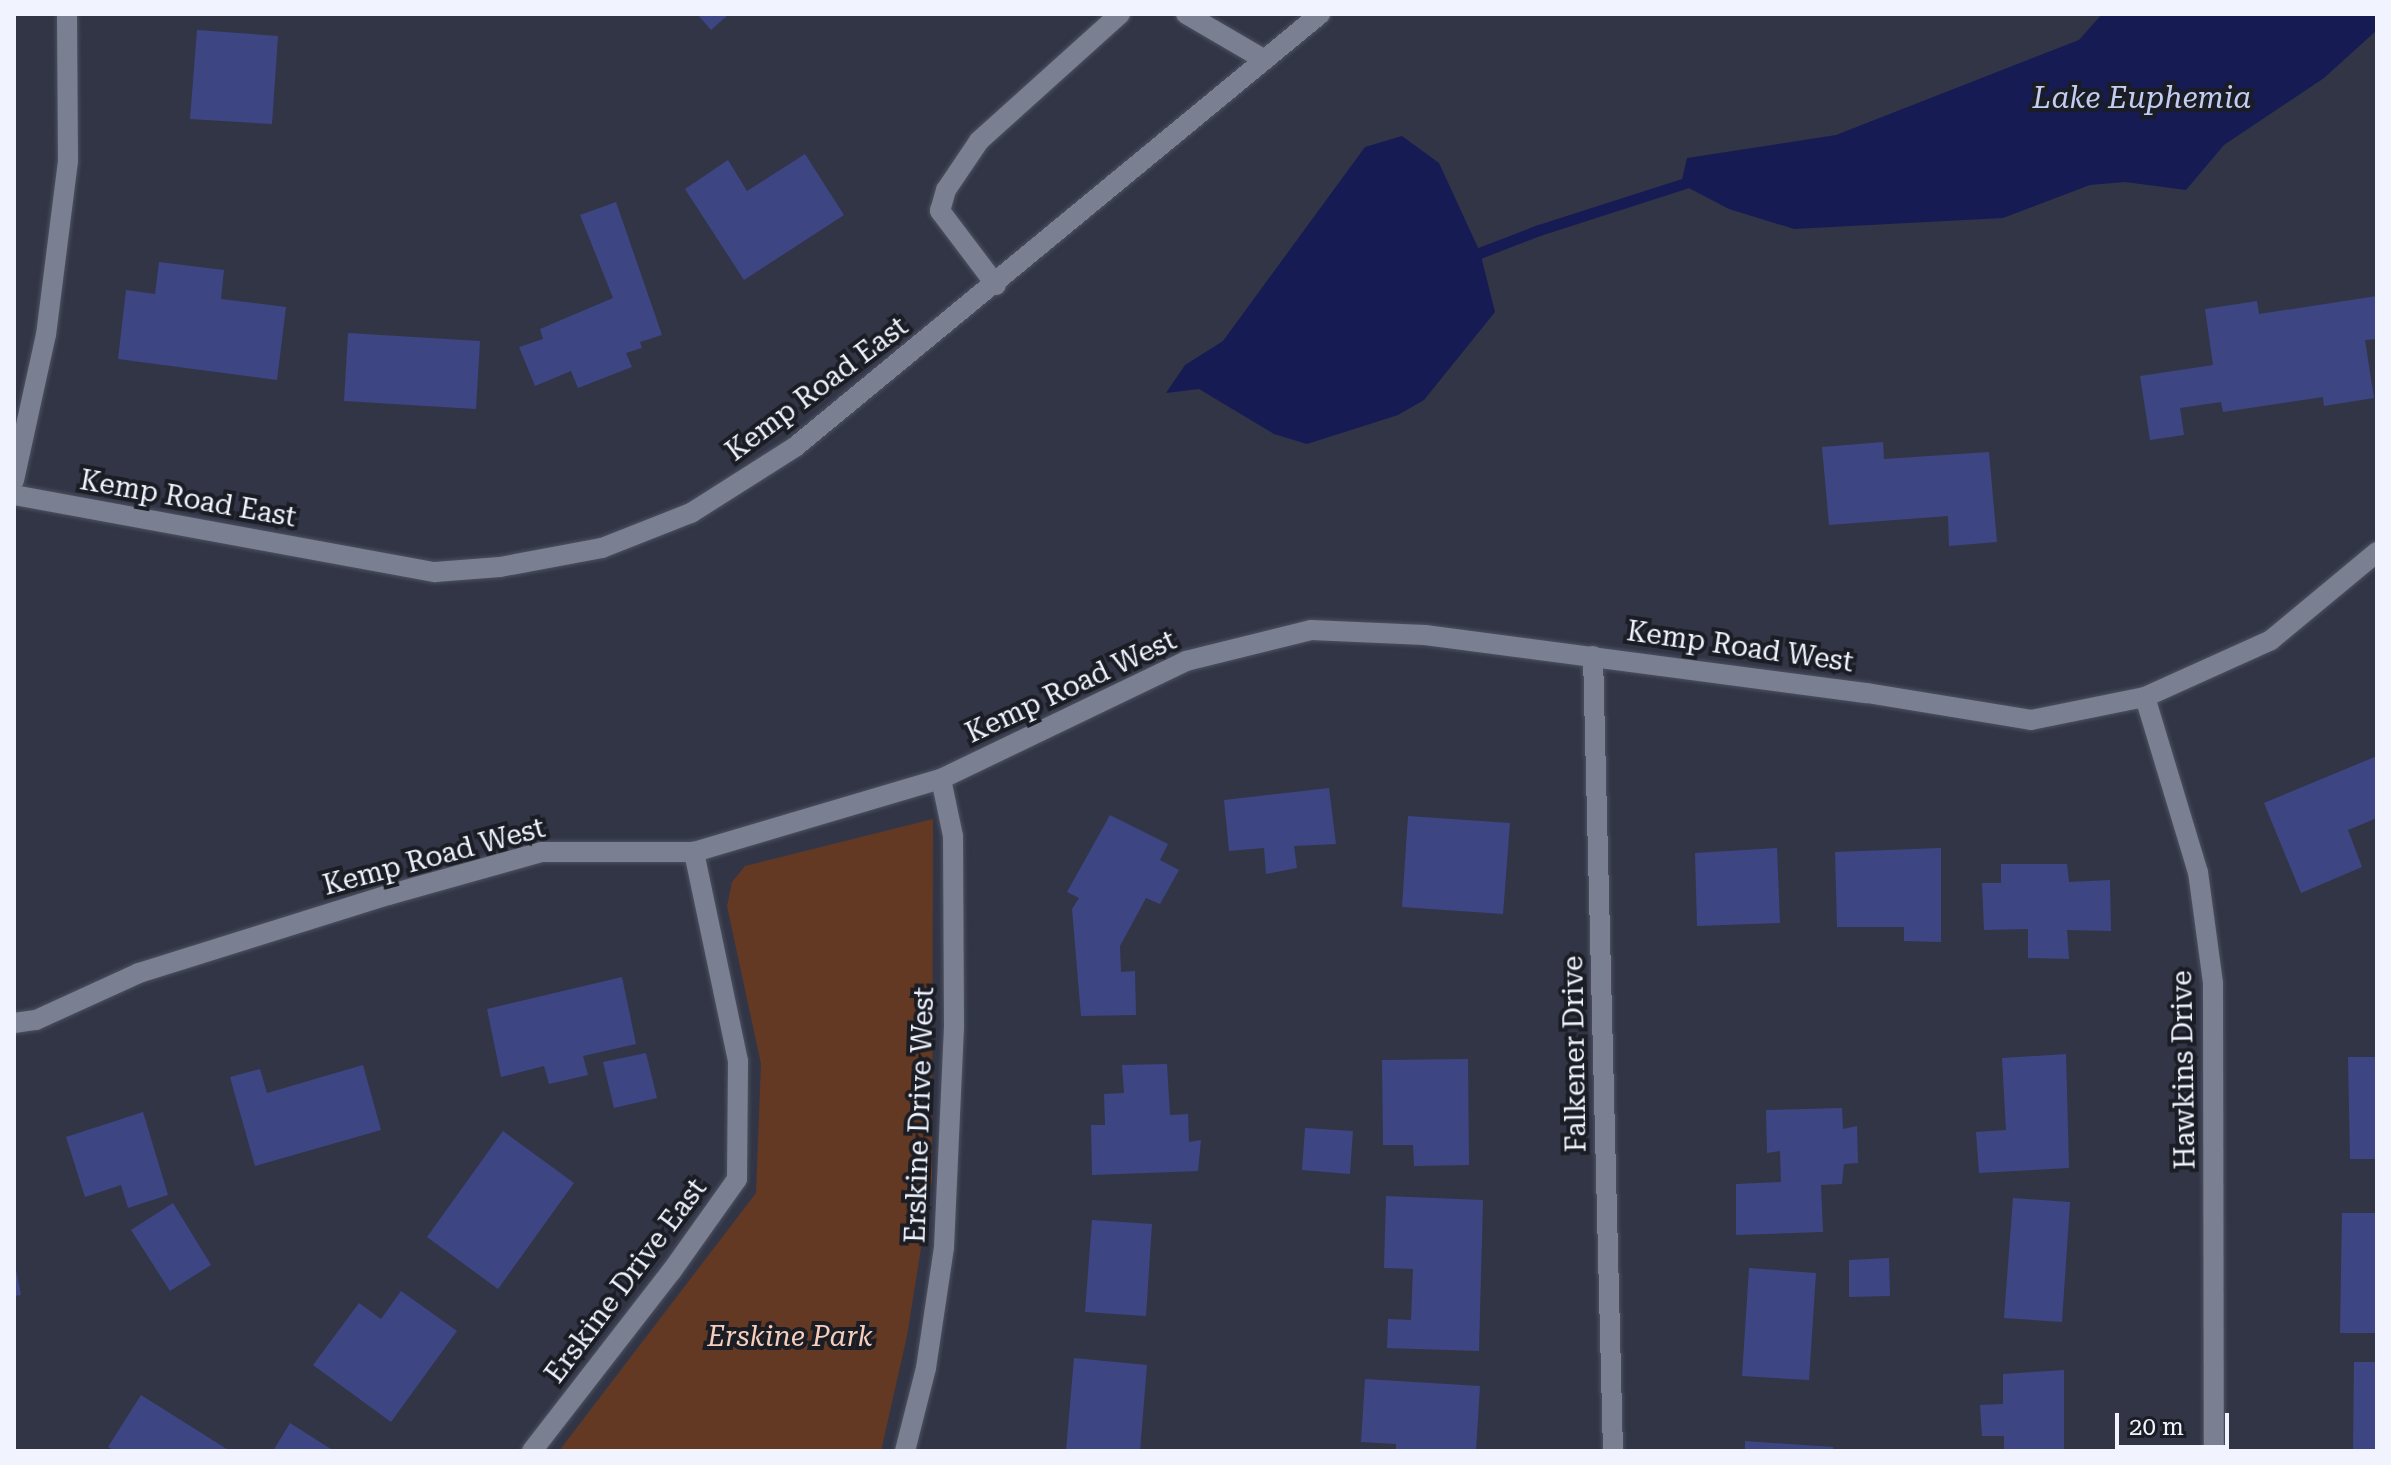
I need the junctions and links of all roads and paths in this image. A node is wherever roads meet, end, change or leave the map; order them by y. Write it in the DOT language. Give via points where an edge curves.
graph roads {
  1 [pos="67,14"];
  2 [pos="1120,14"];
  3 [pos="1186,14"];
  4 [pos="1320,14"];
  5 [pos="1265,60"];
  6 [pos="996,285"];
  7 [pos="14,480"];
  8 [pos="14,495"];
  9 [pos="2377,552"];
  10 [pos="1593,656"];
  11 [pos="2145,697"];
  12 [pos="941,779"];
  13 [pos="694,852"];
  14 [pos="14,1023"];
  15 [pos="532,1451"];
  16 [pos="905,1451"];
  17 [pos="1613,1451"];
  18 [pos="2214,1451"];
  1 -- 7 [label="street" via="68,160 46,335"];
  2 -- 6 [label="street" via="979,141 946,190 940,211"];
  3 -- 5 [label="street"];
  4 -- 5 [label="street, Kemp Road East"];
  5 -- 6 [label="street, Kemp Road East"];
  6 -- 8 [label="street, Kemp Road East" via="795,447 691,513 602,548 500,567 435,572"];
  9 -- 11 [label="street, Kemp Road West" via="2271,640"];
  10 -- 11 [label="street, Kemp Road West" via="2031,720"];
  10 -- 12 [label="street, Kemp Road West" via="1425,635 1311,630 1186,661"];
  10 -- 17 [label="street, Falkener Drive"];
  11 -- 18 [label="street, Hawkins Drive" via="2198,872 2213,983"];
  12 -- 13 [label="street, Kemp Road West"];
  12 -- 16 [label="street, Erskine Drive West" via="953,836 954,1025 944,1247 926,1368"];
  13 -- 14 [label="street, Kemp Road West" via="542,852 139,973 36,1020"];
  13 -- 15 [label="street, Erskine Drive East" via="738,1061 737,1179"];
}
